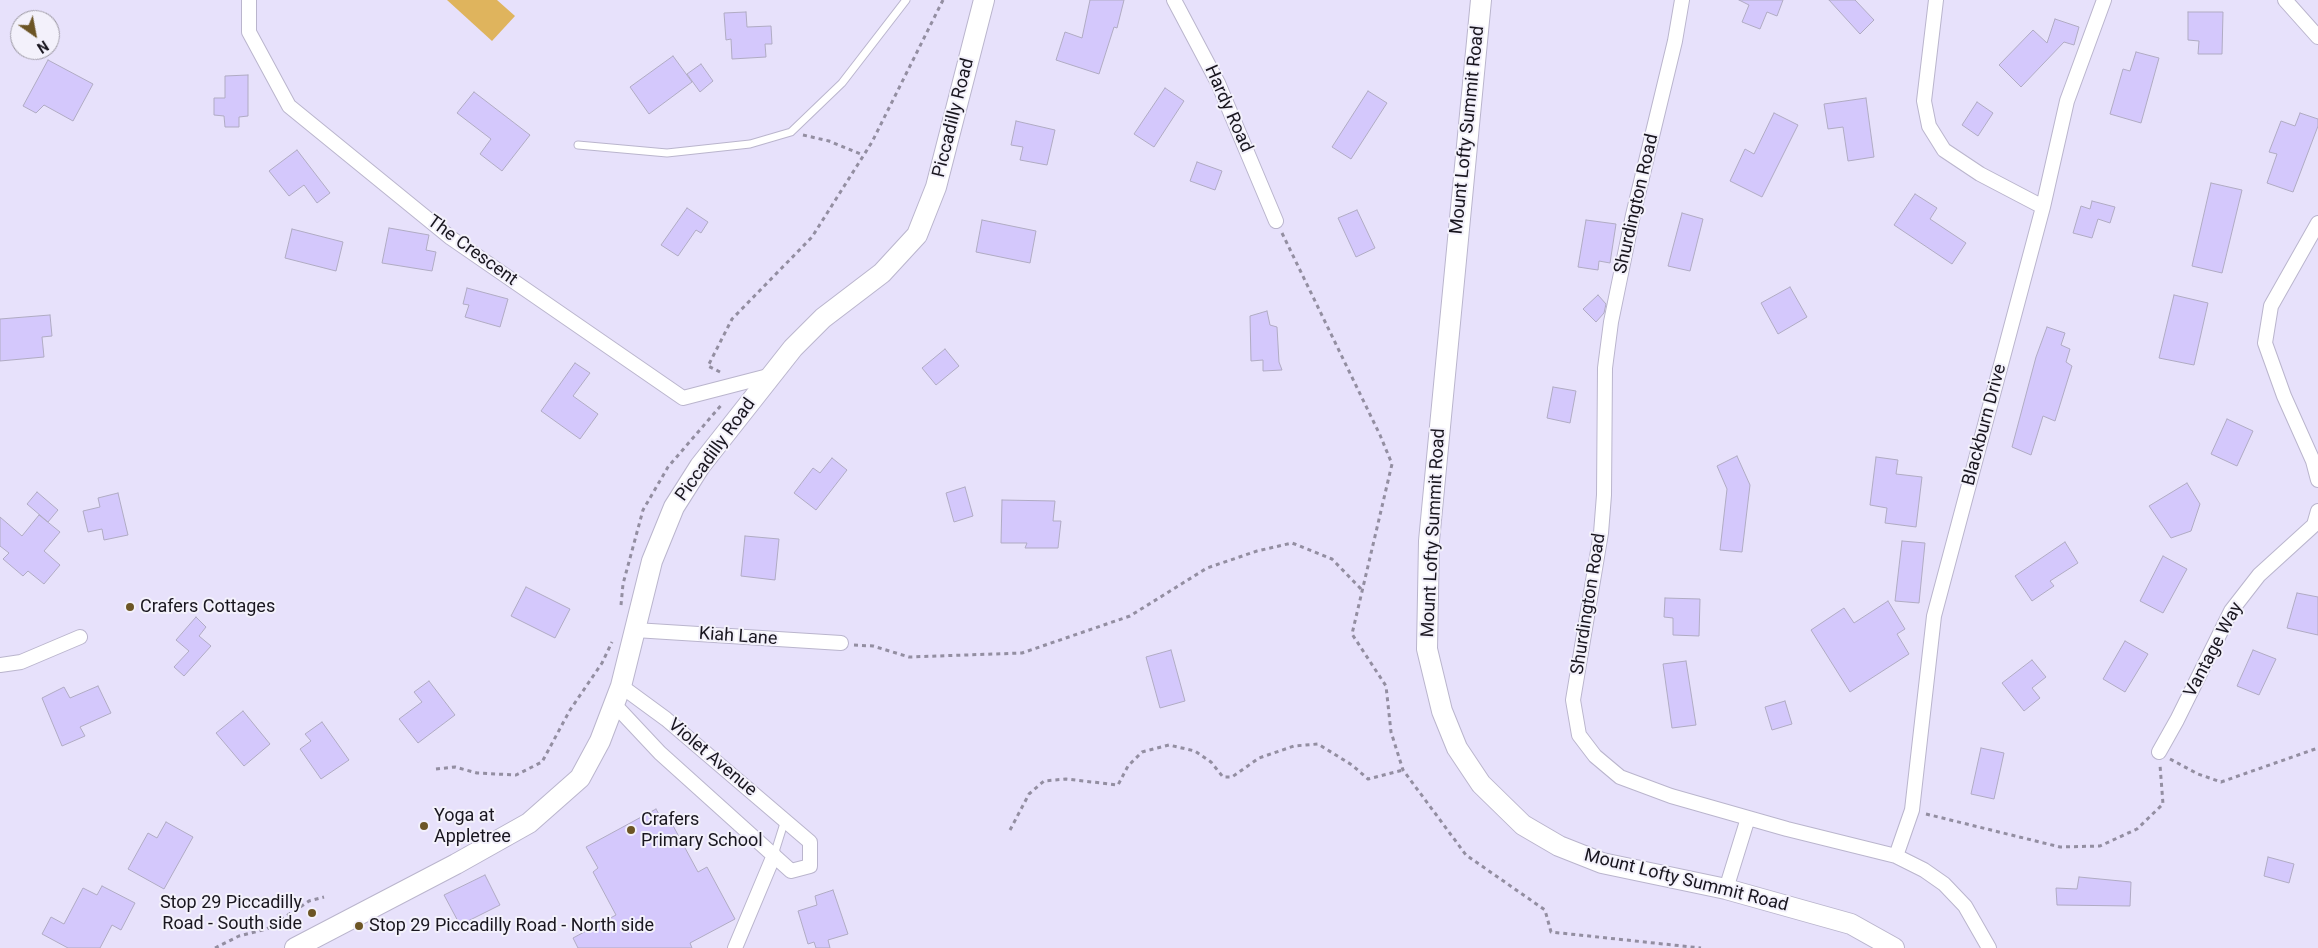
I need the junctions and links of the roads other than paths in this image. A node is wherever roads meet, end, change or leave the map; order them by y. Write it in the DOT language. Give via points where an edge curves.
graph roads {
  1 [pos="249,0"];
  2 [pos="906,0"];
  3 [pos="984,0"];
  4 [pos="1174,0"];
  5 [pos="1481,0"];
  6 [pos="1682,0"];
  7 [pos="1936,0"];
  8 [pos="2104,0"];
  9 [pos="2285,0"];
  10 [pos="2318,37"];
  11 [pos="578,145"];
  12 [pos="2043,207"];
  13 [pos="1276,221"];
  14 [pos="2318,223"];
  15 [pos="772,375"];
  16 [pos="2318,480"];
  17 [pos="2318,511"];
  18 [pos="635,630"];
  19 [pos="80,638"];
  20 [pos="841,643"];
  21 [pos="0,665"];
  22 [pos="618,695"];
  23 [pos="2159,752"];
  24 [pos="1748,818"];
  25 [pos="785,819"];
  26 [pos="774,855"];
  27 [pos="1896,856"];
  28 [pos="1726,889"];
  29 [pos="295,948"];
  30 [pos="735,948"];
  31 [pos="1894,948"];
  32 [pos="1990,948"];
  1 -- 15 [label="street, The Crescent" via="248,32 288,106 451,238 682,398"];
  2 -- 11 [label="lane" via="842,83 791,132 750,144 667,153"];
  3 -- 15 [label="main road, Piccadilly Road" via="936,187 917,235 882,274 823,318"];
  4 -- 13 [label="street, Hardy Road" via="1218,83"];
  5 -- 28 [label="main road, Mount Lofty Summit Road" via="1429,541 1427,649 1442,711 1457,748 1480,784 1523,825 1559,846 1602,863"];
  6 -- 24 [label="street, Shurdington Road" via="1611,322 1605,368 1601,533 1573,700 1579,735 1595,756 1620,777"];
  7 -- 12 [label="street" via="1924,101 1929,126 1944,150 1980,174"];
  8 -- 12 [label="street, Blackburn Drive" via="2067,102"];
  9 -- 10 [label="street"];
  12 -- 27 [label="street, Blackburn Drive" via="1934,616 1912,810"];
  14 -- 16 [label="street" via="2271,306 2265,343"];
  15 -- 18 [label="main road, Piccadilly Road" via="700,466 674,507 652,561"];
  17 -- 23 [label="street, Vantage Way" via="2314,525 2259,575 2230,611"];
  18 -- 20 [label="street, Kiah Lane"];
  18 -- 22 [label="main road, Piccadilly Road"];
  19 -- 21 [label="street" via="21,662"];
  22 -- 25 [label="street, Violet Avenue" via="666,718"];
  22 -- 26 [label="street, Violet Avenue" via="660,753"];
  22 -- 29 [label="main road, Piccadilly Road" via="580,778 529,823"];
  24 -- 27 [label="street, Shurdington Road"];
  24 -- 28 [label="street"];
  25 -- 26 [label="lane"];
  25 -- 26 [label="street, Violet Avenue" via="810,842 810,866 791,871"];
  26 -- 30 [label="street"];
  27 -- 32 [label="street, Shurdington Road" via="1944,884 1965,906"];
  28 -- 31 [label="main road, Mount Lofty Summit Road" via="1851,924"];
}
